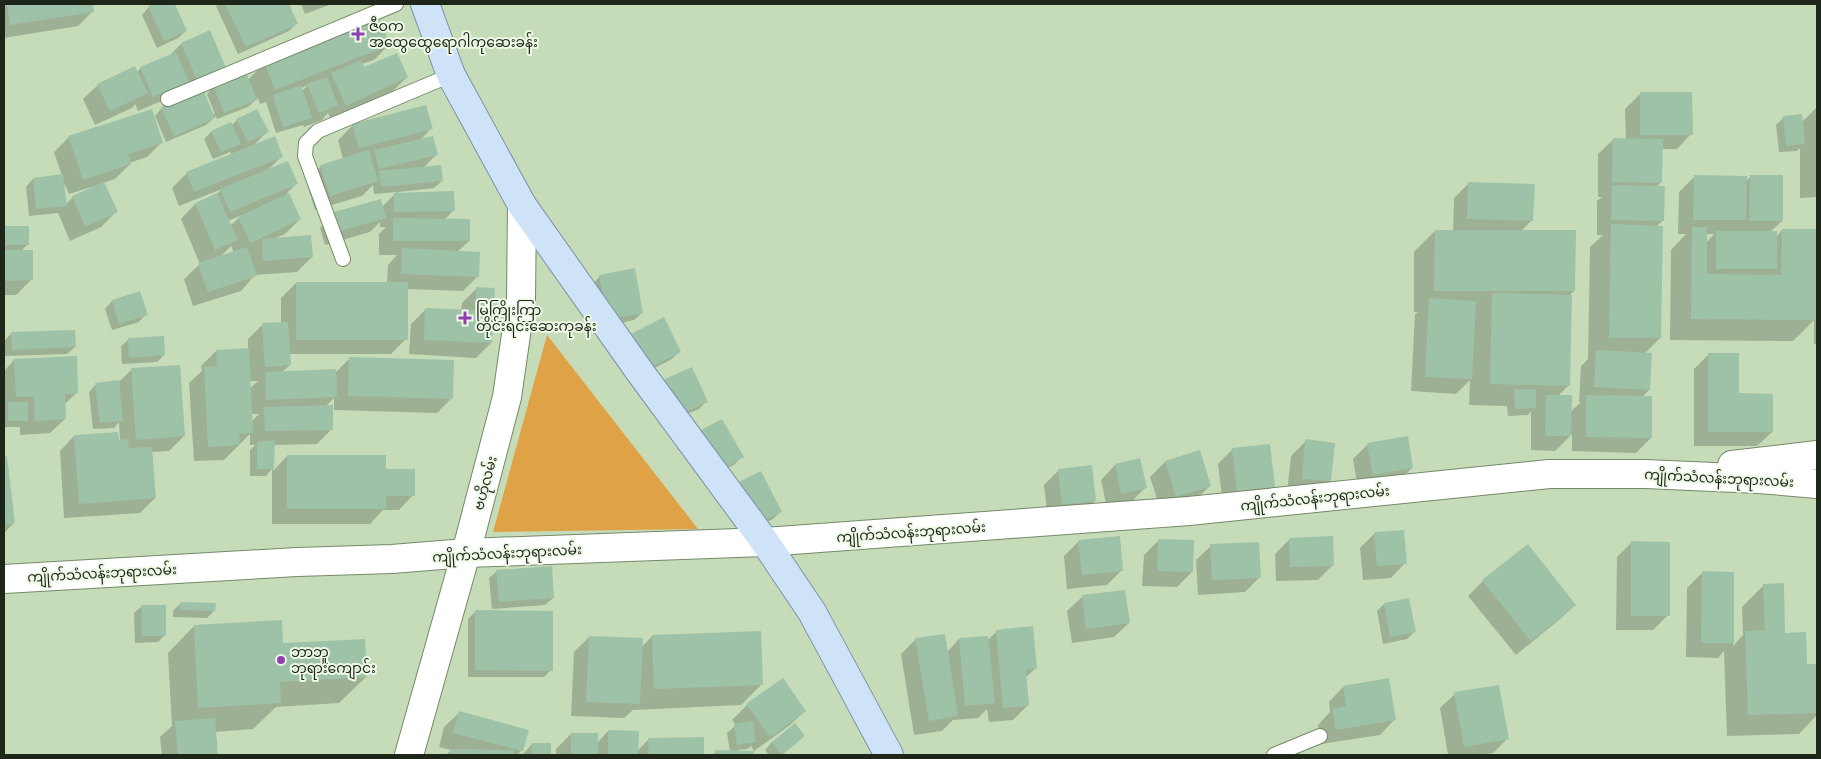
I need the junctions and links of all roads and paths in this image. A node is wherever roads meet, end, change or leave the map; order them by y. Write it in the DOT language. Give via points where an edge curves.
graph roads {
  1 [pos="396,4"];
  2 [pos="424,4"];
  3 [pos="451,75"];
  4 [pos="168,99"];
  5 [pos="522,205"];
  6 [pos="343,259"];
  7 [pos="1817,455"];
  8 [pos="1645,474"];
  9 [pos="1817,484"];
  10 [pos="765,542"];
  11 [pos="466,553"];
  12 [pos="4,579"];
  13 [pos="1320,736"];
  14 [pos="409,755"];
  15 [pos="889,755"];
  16 [pos="1274,755"];
  1 -- 4 [label="lane"];
  2 -- 3 [label="main road"];
  3 -- 5 [label="main road"];
  3 -- 6 [label="lane" via="318,131 306,143 305,156"];
  5 -- 10 [label="main road"];
  5 -- 11 [label="street, ဗဟိုလမ်း" via="521,300 507,397"];
  7 -- 8 [label="street"];
  8 -- 9 [label="street, ကျိုက်သံလန်းဘုရားလမ်း"];
  8 -- 10 [label="street, ကျိုက်သံလန်းဘုရားလမ်း" via="1549,474 1189,511"];
  10 -- 11 [label="street, ကျိုက်သံလန်းဘုရားလမ်း"];
  10 -- 15 [label="main road" via="812,612"];
  11 -- 12 [label="street, ကျိုက်သံလန်းဘုရားလမ်း"];
  11 -- 14 [label="street, ဗဟိုလမ်း"];
  13 -- 16 [label="lane"];
}
